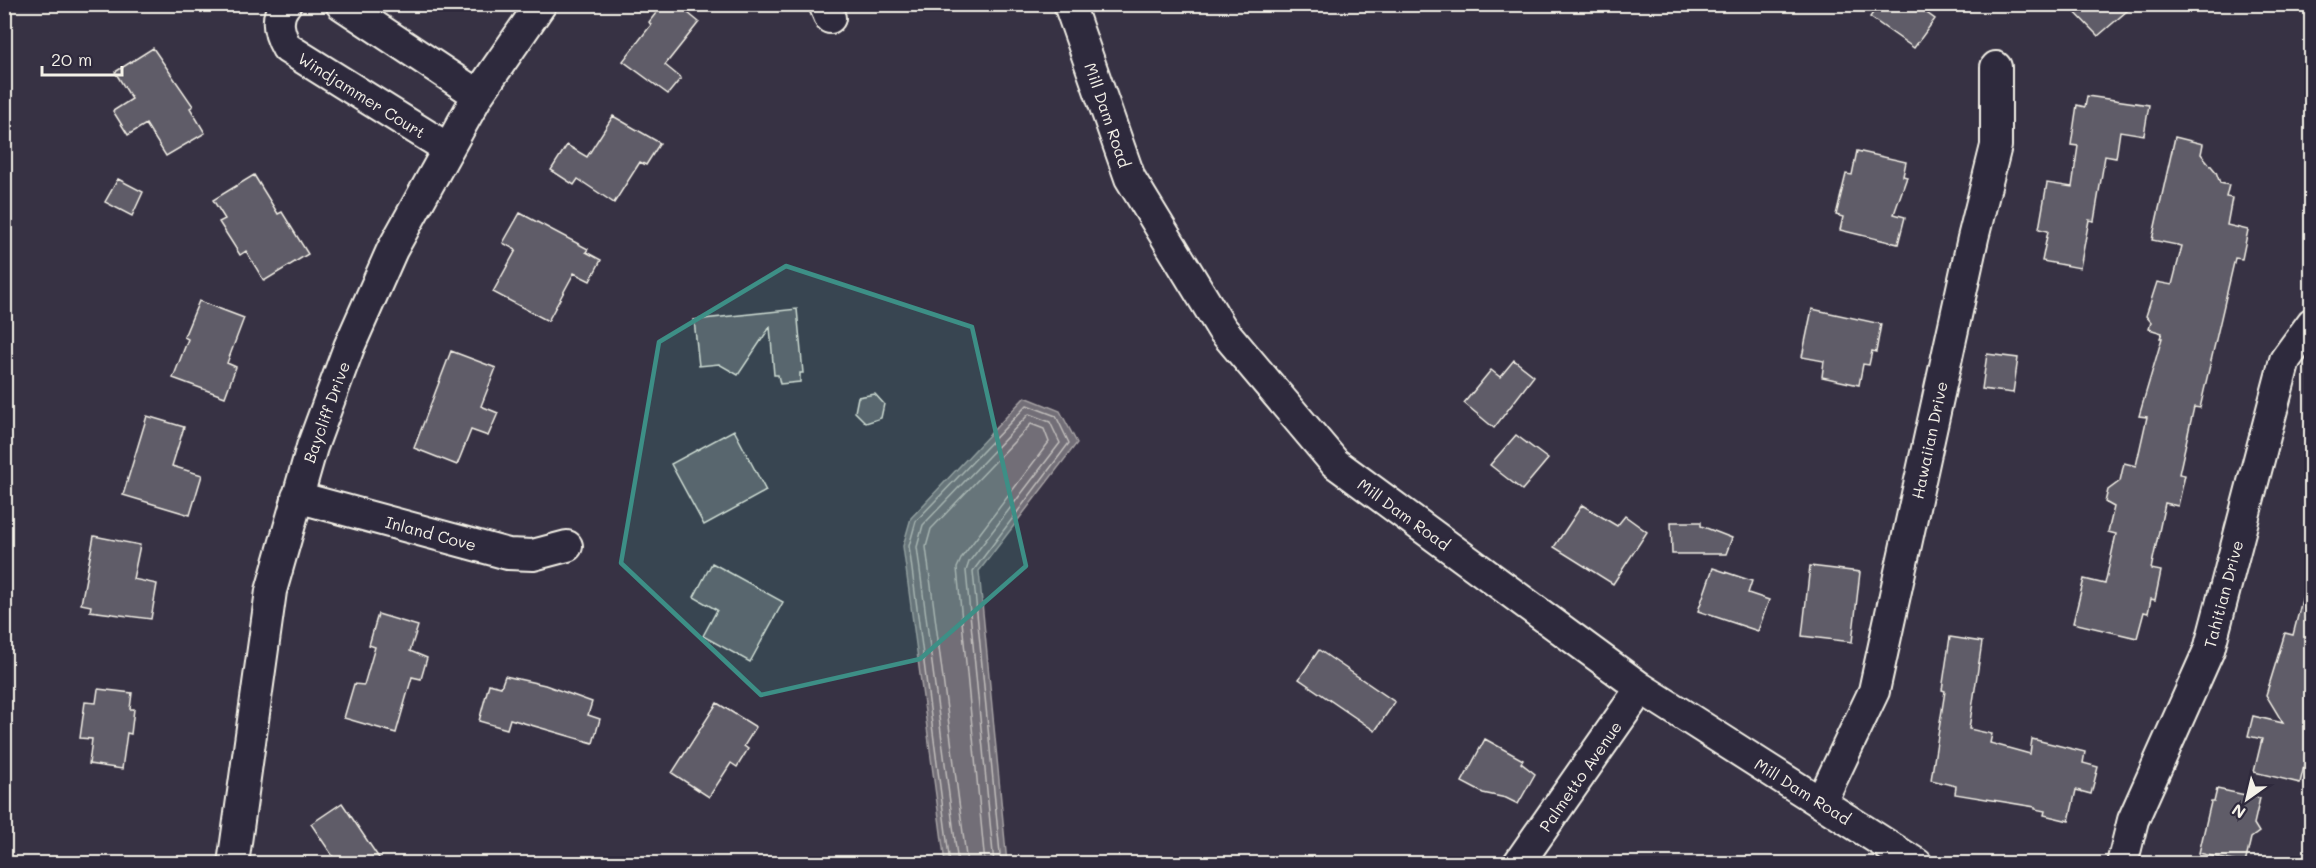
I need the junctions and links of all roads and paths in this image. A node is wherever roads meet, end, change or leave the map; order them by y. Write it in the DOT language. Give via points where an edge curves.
graph roads {
  1 [pos="286,4"];
  2 [pos="341,4"];
  3 [pos="541,4"];
  4 [pos="1069,4"];
  5 [pos="1996,68"];
  6 [pos="478,95"];
  7 [pos="447,147"];
  8 [pos="2312,323"];
  9 [pos="297,497"];
  10 [pos="567,546"];
  11 [pos="1641,688"];
  12 [pos="1821,802"];
  13 [pos="1903,860"];
  14 [pos="233,864"];
  15 [pos="1518,864"];
  16 [pos="2122,864"];
  1 -- 7 [label="street, Windjammer Court" via="278,22 287,48"];
  2 -- 6 [label="street"];
  3 -- 6 [label="street, Baycliff Drive"];
  4 -- 11 [label="street, Mill Dam Road" via="1130,178 1222,329 1335,464"];
  5 -- 12 [label="street, Hawaiian Drive" via="1996,146 1874,691"];
  6 -- 7 [label="street, Baycliff Drive"];
  7 -- 9 [label="street, Baycliff Drive" via="393,250 350,347"];
  8 -- 16 [label="street, Tahitian Drive" via="2285,360 2209,650 2133,820"];
  9 -- 10 [label="street, Inland Cove" via="508,554 533,555"];
  9 -- 14 [label="street, Baycliff Drive" via="271,591"];
  11 -- 12 [label="street, Mill Dam Road"];
  11 -- 15 [label="street, Palmetto Avenue"];
  12 -- 13 [label="street, Mill Dam Road"];
}
